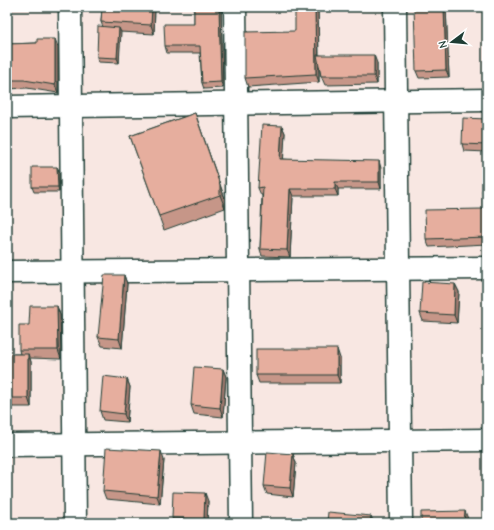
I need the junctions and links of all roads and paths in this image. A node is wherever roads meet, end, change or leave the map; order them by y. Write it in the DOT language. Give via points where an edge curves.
graph roads {
  1 [pos="70,7"];
  2 [pos="235,7"];
  3 [pos="395,7"];
  4 [pos="487,100"];
  5 [pos="396,101"];
  6 [pos="236,104"];
  7 [pos="71,106"];
  8 [pos="7,107"];
  9 [pos="487,268"];
  10 [pos="398,269"];
  11 [pos="238,270"];
  12 [pos="7,272"];
  13 [pos="73,272"];
  14 [pos="487,440"];
  15 [pos="400,441"];
  16 [pos="240,442"];
  17 [pos="74,444"];
  18 [pos="7,445"];
  19 [pos="75,523"];
  20 [pos="241,523"];
  21 [pos="401,523"];
  1 -- 7 [label="street"];
  2 -- 6 [label="street"];
  3 -- 5 [label="street"];
  4 -- 5 [label="street"];
  5 -- 6 [label="street"];
  5 -- 10 [label="street"];
  6 -- 7 [label="street"];
  6 -- 11 [label="street"];
  7 -- 8 [label="street"];
  7 -- 13 [label="street"];
  9 -- 10 [label="street"];
  10 -- 11 [label="street"];
  10 -- 15 [label="street"];
  11 -- 13 [label="street"];
  11 -- 16 [label="street"];
  12 -- 13 [label="street"];
  13 -- 17 [label="street"];
  14 -- 15 [label="street"];
  15 -- 16 [label="street"];
  15 -- 21 [label="street"];
  16 -- 17 [label="street"];
  16 -- 20 [label="street"];
  17 -- 18 [label="street"];
  17 -- 19 [label="street"];
}
